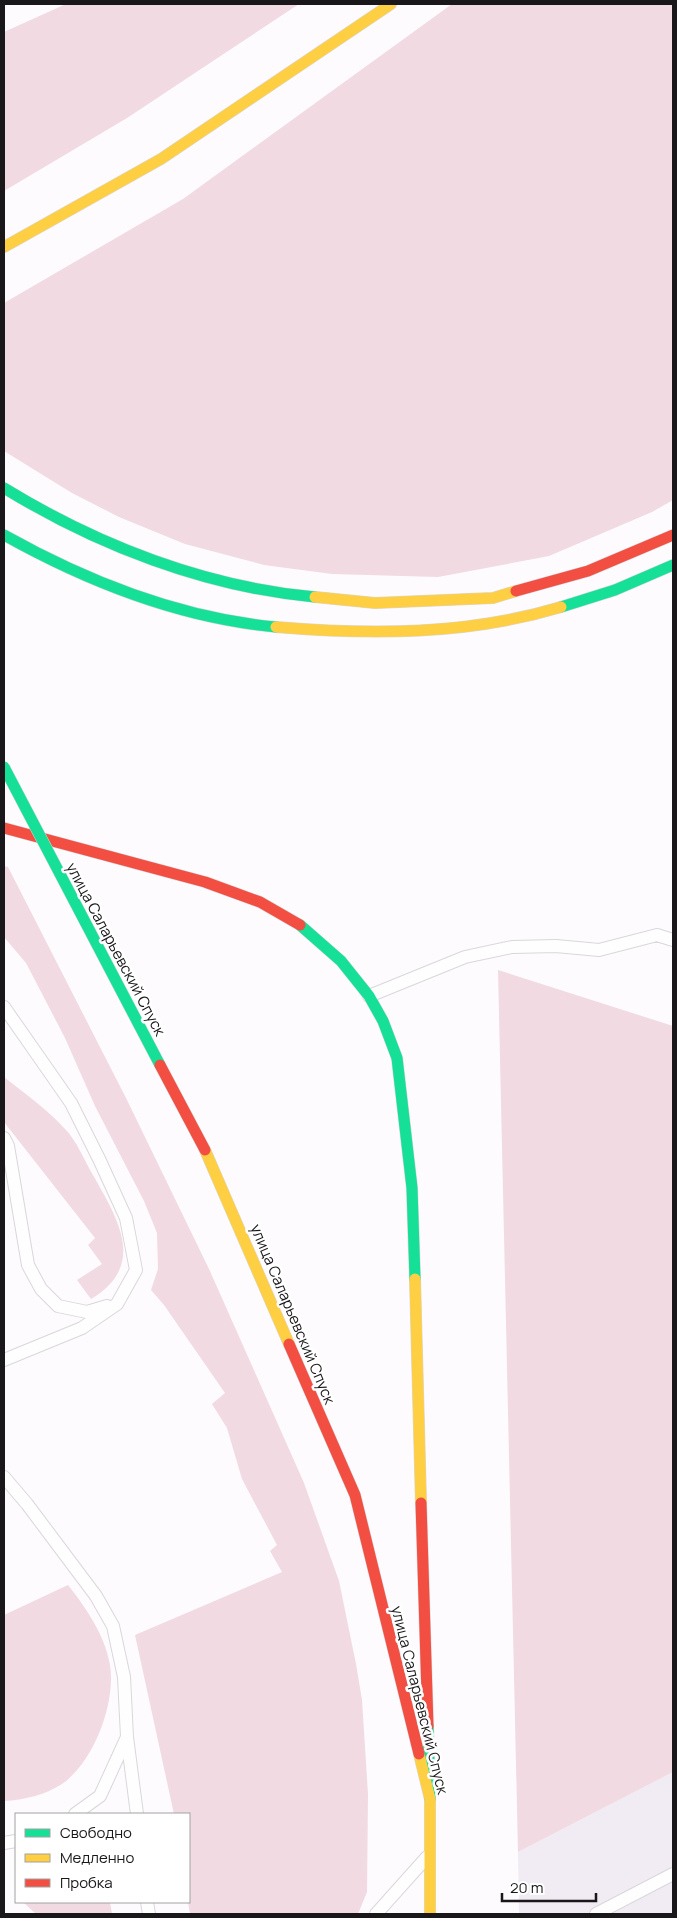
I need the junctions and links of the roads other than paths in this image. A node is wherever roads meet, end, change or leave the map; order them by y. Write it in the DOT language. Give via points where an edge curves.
graph roads {
  1 [pos="391,4"];
  2 [pos="4,247"];
  3 [pos="4,488"];
  4 [pos="4,535"];
  5 [pos="673,535"];
  6 [pos="673,565"];
  7 [pos="4,767"];
  8 [pos="4,828"];
  9 [pos="673,940"];
  10 [pos="369,996"];
  11 [pos="4,1007"];
  12 [pos="4,1138"];
  13 [pos="117,1304"];
  14 [pos="4,1360"];
  15 [pos="4,1477"];
  16 [pos="127,1737"];
  17 [pos="430,1799"];
  18 [pos="77,1813"];
  19 [pos="136,1813"];
  20 [pos="430,1853"];
  21 [pos="673,1874"];
  22 [pos="376,1914"];
  23 [pos="430,1914"];
  24 [pos="596,1914"];
  1 -- 2 [label="street" via="161,159"];
  3 -- 5 [label="street" via="92,536 225,582 289,595 376,603 493,598 588,571"];
  4 -- 6 [label="street" via="68,570 143,599 242,624 326,630 429,631 520,618 608,592"];
  7 -- 17 [label="street, улица Саларьевский Спуск, bridge" via="205,1150 355,1495"];
  8 -- 10 [label="street" via="205,882 260,902 305,928 341,961"];
  9 -- 10 [label="lane" via="656,935 599,950 556,946 512,947 465,957"];
  10 -- 17 [label="street" via="383,1021 396,1058 412,1188"];
  11 -- 13 [label="lane" via="71,1104 126,1218 136,1270"];
  12 -- 13 [label="lane" via="28,1264 41,1289 58,1306 87,1312"];
  13 -- 14 [label="lane" via="82,1328"];
  15 -- 16 [label="lane" via="96,1596 113,1626 124,1677"];
  16 -- 18 [label="lane" via="100,1796"];
  16 -- 19 [label="lane"];
  17 -- 20 [label="street, улица Саларьевский Спуск"];
  20 -- 22 [label="lane"];
  20 -- 23 [label="street, улица Саларьевский Спуск"];
  21 -- 24 [label="lane"];
}
